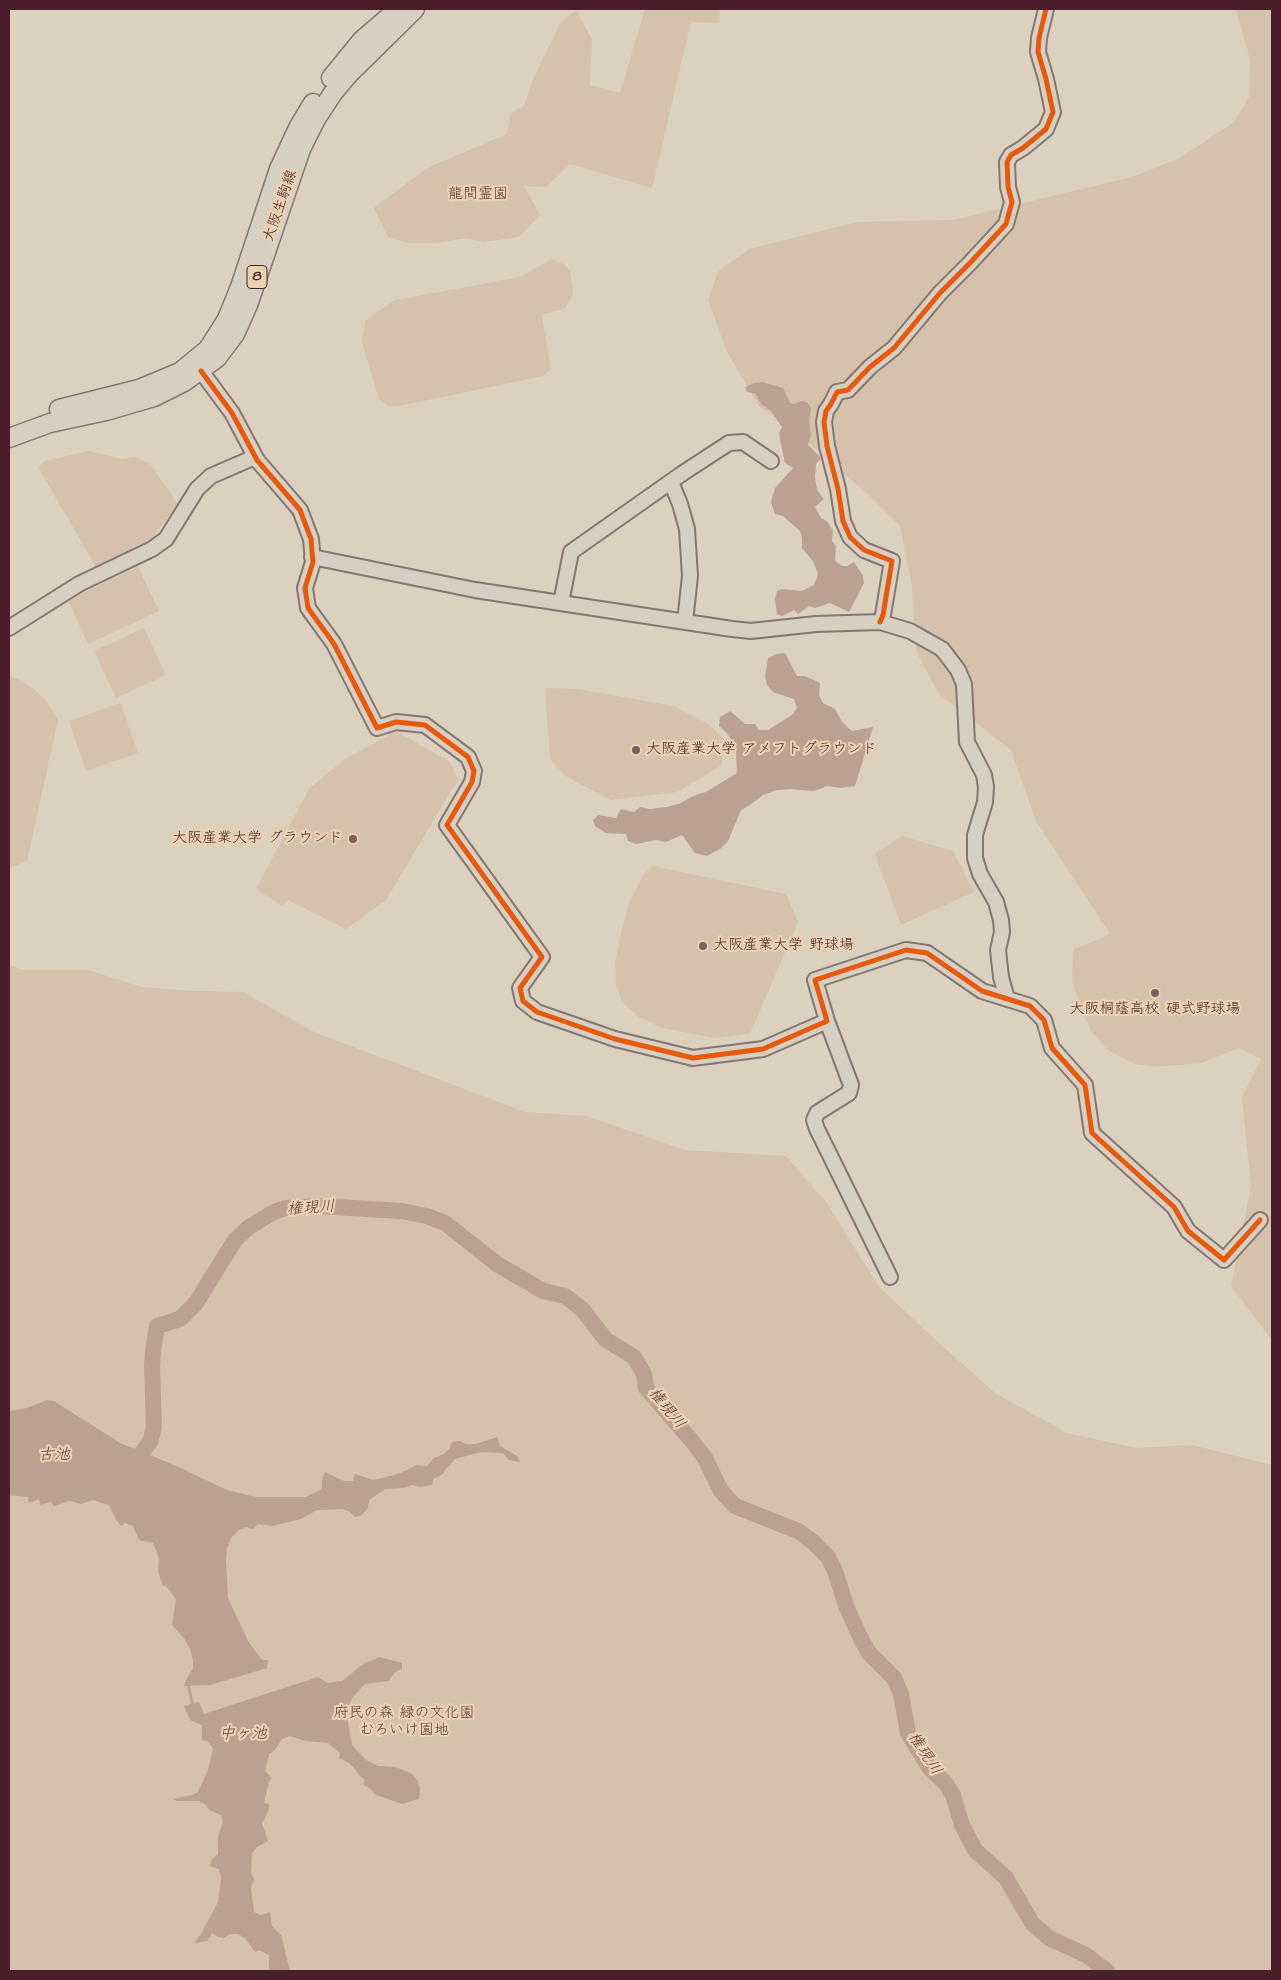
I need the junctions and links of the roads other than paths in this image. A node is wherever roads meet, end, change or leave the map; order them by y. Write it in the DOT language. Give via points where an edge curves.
graph roads {
  1 [pos="398,9"];
  2 [pos="415,9"];
  3 [pos="1046,9"];
  4 [pos="201,371"];
  5 [pos="9,425"];
  6 [pos="9,438"];
  7 [pos="255,457"];
  8 [pos="771,461"];
  9 [pos="671,482"];
  10 [pos="312,557"];
  11 [pos="561,603"];
  12 [pos="685,622"];
  13 [pos="880,622"];
  14 [pos="9,628"];
  15 [pos="1008,999"];
  16 [pos="827,1021"];
  17 [pos="1260,1220"];
  18 [pos="890,1277"];
  1 -- 5 [label="main road, 大阪生駒線 / 8" via="362,40 318,94 298,128 279,169 227,319 208,349 180,372 139,388"];
  2 -- 4 [label="main road, 大阪生駒線 / 8" via="349,74 316,120 301,149 235,334 217,358"];
  3 -- 13 [label="street" via="1038,52 1053,112 1046,129 1011,155 1007,162 1012,202 1006,224 940,293 894,348 848,390 837,392 826,411 827,446 843,521 850,537 864,550 892,561"];
  4 -- 6 [label="main road, 大阪生駒線 / 8" via="154,397 50,423"];
  4 -- 7 [label="street" via="232,413"];
  7 -- 10 [label="street" via="300,510 311,539"];
  7 -- 14 [label="street" via="211,476 196,489 166,539 152,549 79,584"];
  8 -- 9 [label="street" via="743,442 729,443"];
  9 -- 11 [label="street" via="571,552"];
  9 -- 12 [label="street" via="687,529 690,576"];
  10 -- 11 [label="street" via="475,590"];
  10 -- 16 [label="street" via="305,588 308,608 334,644 377,728 396,722 425,725 468,757 474,771 472,782 447,826 542,957 520,988 522,1001 537,1012 615,1039 694,1058 763,1049"];
  11 -- 12 [label="street"];
  12 -- 13 [label="street" via="750,631"];
  13 -- 15 [label="street" via="910,631 942,649 964,684 967,742 984,775 986,787 975,835 975,858 1001,920 998,950"];
  15 -- 16 [label="street" via="982,991 927,953 906,950 815,980"];
  15 -- 17 [label="street" via="1030,1006 1044,1020 1052,1048 1085,1085 1092,1133 1174,1207 1188,1231 1224,1260"];
  16 -- 18 [label="street" via="851,1085 849,1093 817,1113 814,1120"];
}
